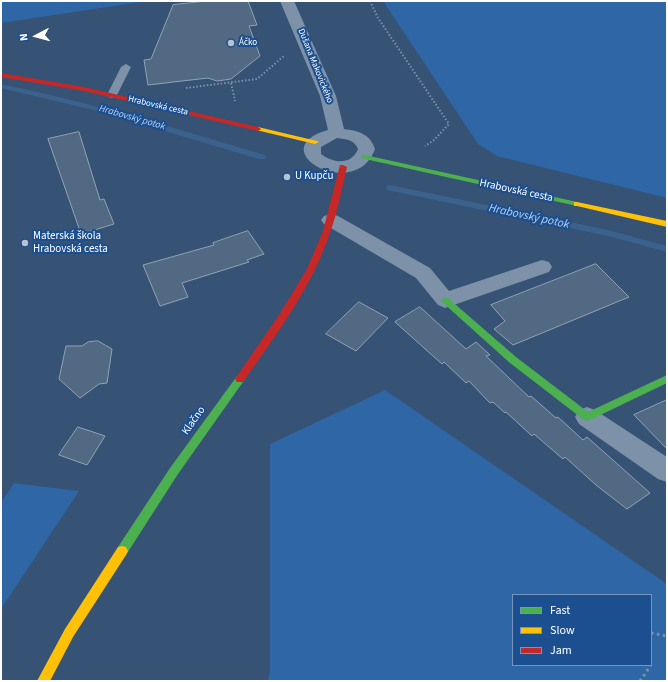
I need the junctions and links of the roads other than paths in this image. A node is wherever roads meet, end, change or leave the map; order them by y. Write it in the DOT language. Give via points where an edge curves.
graph roads {
  1 [pos="287,1"];
  2 [pos="126,67"];
  3 [pos="1,75"];
  4 [pos="112,95"];
  5 [pos="337,133"];
  6 [pos="315,142"];
  7 [pos="365,157"];
  8 [pos="342,167"];
  9 [pos="331,220"];
  10 [pos="667,224"];
  11 [pos="542,267"];
  12 [pos="445,300"];
  13 [pos="667,379"];
  14 [pos="587,416"];
  15 [pos="667,471"];
  16 [pos="43,681"];
  1 -- 5 [label="street, Dušana Makovického" via="328,96"];
  2 -- 4 [label="lane"];
  3 -- 4 [label="street, Hrabovská cesta"];
  4 -- 6 [label="street, Hrabovská cesta"];
  5 -- 6 [label="street" via="324,136"];
  5 -- 7 [label="street" via="362,140 367,145"];
  6 -- 8 [label="street" via="312,148 316,159"];
  7 -- 8 [label="street" via="360,162"];
  7 -- 10 [label="street, Hrabovská cesta"];
  8 -- 9 [label="street, Klačno"];
  9 -- 12 [label="street" via="423,273"];
  9 -- 16 [label="street, Klačno" via="319,252 272,334 174,471 69,633"];
  11 -- 12 [label="street"];
  12 -- 14 [label="street" via="513,360"];
  13 -- 14 [label="street"];
  14 -- 15 [label="street"];
}
